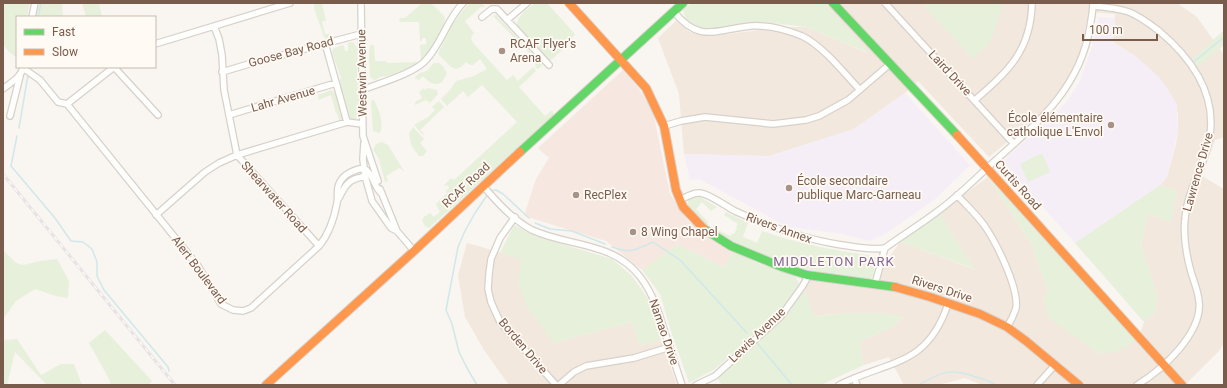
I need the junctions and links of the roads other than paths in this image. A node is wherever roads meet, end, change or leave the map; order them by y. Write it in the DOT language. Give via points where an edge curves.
graph roads {
  1 [pos="34,3"];
  2 [pos="290,3"];
  3 [pos="361,3"];
  4 [pos="463,3"];
  5 [pos="527,3"];
  6 [pos="569,3"];
  7 [pos="683,3"];
  8 [pos="833,3"];
  9 [pos="885,3"];
  10 [pos="1032,3"];
  11 [pos="1093,4"];
  12 [pos="674,12"];
  13 [pos="32,16"];
  14 [pos="482,17"];
  15 [pos="507,20"];
  16 [pos="214,26"];
  17 [pos="361,34"];
  18 [pos="325,43"];
  19 [pos="156,44"];
  20 [pos="620,60"];
  21 [pos="890,64"];
  22 [pos="549,65"];
  23 [pos="23,68"];
  24 [pos="24,68"];
  25 [pos="113,68"];
  26 [pos="115,68"];
  27 [pos="222,72"];
  28 [pos="20,76"];
  29 [pos="336,83"];
  30 [pos="3,90"];
  31 [pos="362,90"];
  32 [pos="860,90"];
  33 [pos="975,100"];
  34 [pos="67,104"];
  35 [pos="158,115"];
  36 [pos="229,115"];
  37 [pos="10,116"];
  38 [pos="347,122"];
  39 [pos="362,124"];
  40 [pos="664,126"];
  41 [pos="364,143"];
  42 [pos="1014,144"];
  43 [pos="237,155"];
  44 [pos="373,165"];
  45 [pos="987,168"];
  46 [pos="366,172"];
  47 [pos="487,190"];
  48 [pos="381,193"];
  49 [pos="957,195"];
  50 [pos="680,200"];
  51 [pos="156,215"];
  52 [pos="514,217"];
  53 [pos="397,231"];
  54 [pos="319,246"];
  55 [pos="885,248"];
  56 [pos="414,251"];
  57 [pos="807,275"];
  58 [pos="875,284"];
  59 [pos="948,304"];
  60 [pos="1007,328"];
  61 [pos="670,347"];
  62 [pos="1164,364"];
  63 [pos="1055,365"];
  64 [pos="854,378"];
  65 [pos="266,385"];
  66 [pos="557,385"];
  67 [pos="682,385"];
  68 [pos="696,385"];
  69 [pos="839,385"];
  70 [pos="857,385"];
  71 [pos="1037,385"];
  72 [pos="1079,385"];
  73 [pos="1137,385"];
  74 [pos="1182,385"];
  1 -- 13 [label="street"];
  2 -- 16 [label="street"];
  3 -- 17 [label="street, Westwin Avenue"];
  4 -- 31 [label="street" via="450,20 432,53 419,67"];
  5 -- 15 [label="street"];
  6 -- 20 [label="main road, Rivers Drive"];
  7 -- 12 [label="main road, RCAF Road"];
  8 -- 21 [label="main road, Curtis Road"];
  9 -- 33 [label="street, Laird Drive"];
  10 -- 33 [label="street" via="1028,33 1017,57 1003,75"];
  11 -- 42 [label="street" via="1087,44 1075,74 1055,104"];
  11 -- 62 [label="street, Lawrence Drive" via="1130,12 1165,36 1195,70 1206,91 1210,110 1209,140 1186,209 1184,229 1186,251 1199,300 1199,314 1185,343"];
  12 -- 20 [label="main road, RCAF Road"];
  12 -- 32 [label="street" via="690,28 702,33 759,26 802,37 826,54"];
  14 -- 15 [label="street" via="494,8"];
  15 -- 22 [label="street"];
  16 -- 19 [label="street"];
  16 -- 27 [label="street, Shearwater Road" via="222,55"];
  17 -- 18 [label="street, Goose Bay Road"];
  17 -- 31 [label="street, Westwin Avenue"];
  18 -- 27 [label="street, Goose Bay Road"];
  18 -- 29 [label="street"];
  20 -- 40 [label="main road, Rivers Drive" via="646,88"];
  20 -- 47 [label="main road, RCAF Road"];
  21 -- 32 [label="street"];
  21 -- 45 [label="main road, Curtis Road"];
  23 -- 28 [label="street"];
  24 -- 34 [label="street, Alert Boulevard" via="40,80 58,102"];
  25 -- 34 [label="street"];
  26 -- 35 [label="street"];
  27 -- 36 [label="street, Shearwater Road"];
  28 -- 30 [label="street"];
  28 -- 37 [label="street"];
  29 -- 36 [label="street, Lahr Avenue"];
  29 -- 38 [label="street"];
  31 -- 39 [label="street, Westwin Avenue"];
  32 -- 40 [label="street" via="836,108 806,120 773,124 705,117"];
  33 -- 42 [label="street, Laird Drive"];
  34 -- 51 [label="street, Alert Boulevard"];
  36 -- 43 [label="street, Shearwater Road"];
  38 -- 39 [label="street"];
  38 -- 43 [label="street"];
  39 -- 41 [label="street, Westwin Avenue"];
  40 -- 50 [label="main road, Rivers Drive" via="674,183"];
  41 -- 44 [label="street, Westwin Avenue"];
  41 -- 46 [label="street, Westwin Avenue" via="363,159"];
  42 -- 45 [label="street"];
  43 -- 51 [label="street" via="205,172"];
  43 -- 54 [label="street, Shearwater Road"];
  44 -- 46 [label="street"];
  44 -- 48 [label="street, Westwin Avenue"];
  45 -- 49 [label="street"];
  45 -- 62 [label="main road, Curtis Road"];
  46 -- 48 [label="street" via="372,176 376,188"];
  46 -- 53 [label="street, Westwin Avenue" via="369,193 376,209 390,228"];
  46 -- 54 [label="street, Alert Boulevard" via="350,172 342,178 331,225"];
  47 -- 52 [label="street, Namao Drive"];
  47 -- 56 [label="main road, RCAF Road"];
  48 -- 53 [label="street, Westwin Avenue"];
  49 -- 55 [label="street" via="939,211"];
  49 -- 60 [label="street" via="985,227 999,250 1012,282 1016,307"];
  50 -- 55 [label="street, Rivers Annex" via="702,193 768,226 796,236 839,245"];
  50 -- 57 [label="main road, Rivers Drive" via="695,222 721,241"];
  51 -- 54 [label="street, Alert Boulevard" via="198,266 222,304 233,310 243,311 251,308"];
  52 -- 61 [label="street, Namao Drive" via="533,230 606,251 627,263 651,293"];
  52 -- 66 [label="street, Borden Drive" via="500,238 492,259 488,274 491,302 500,322"];
  53 -- 56 [label="street, Westwin Avenue"];
  55 -- 58 [label="street"];
  56 -- 65 [label="main road, RCAF Road"];
  57 -- 58 [label="main road, Rivers Drive"];
  57 -- 68 [label="street, Lewis Avenue" via="802,287 781,316 714,376"];
  58 -- 59 [label="main road, Rivers Drive" via="912,291"];
  59 -- 60 [label="main road, Rivers Drive" via="980,314"];
  59 -- 64 [label="street" via="938,326 924,346 897,363"];
  60 -- 63 [label="main road, Rivers Drive"];
  61 -- 66 [label="street" via="634,358 586,366"];
  61 -- 67 [label="street, Namao Drive"];
  62 -- 73 [label="street"];
  62 -- 74 [label="main road, Curtis Road"];
  63 -- 71 [label="street"];
  63 -- 72 [label="main road, Rivers Drive"];
  64 -- 69 [label="street"];
  64 -- 70 [label="street"];
}
